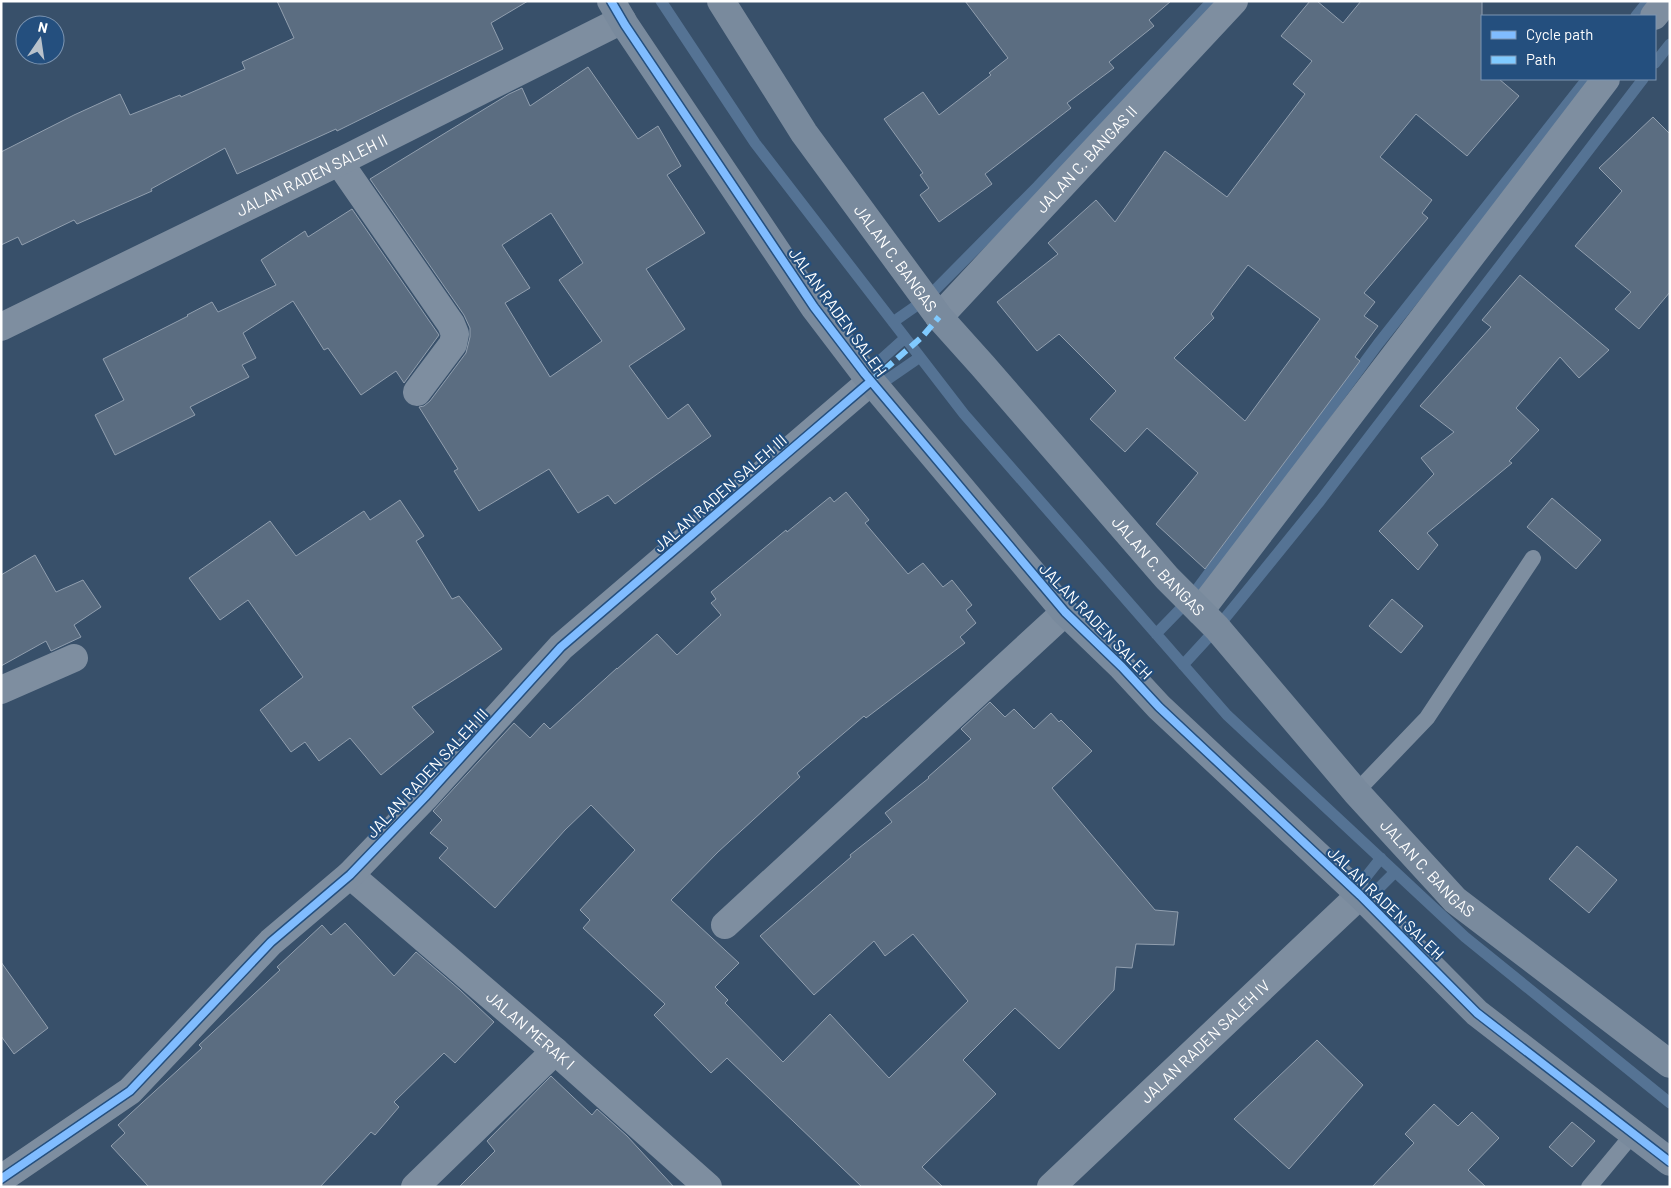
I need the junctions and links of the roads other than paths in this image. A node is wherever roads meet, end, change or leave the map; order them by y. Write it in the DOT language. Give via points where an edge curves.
graph roads {
  1 [pos="721,1"];
  2 [pos="1234,1"];
  3 [pos="616,11"];
  4 [pos="1605,80"];
  5 [pos="338,162"];
  6 [pos="939,318"];
  7 [pos="1,327"];
  8 [pos="870,382"];
  9 [pos="417,392"];
  10 [pos="1533,558"];
  11 [pos="1065,612"];
  12 [pos="1200,612"];
  13 [pos="74,658"];
  14 [pos="1,690"];
  15 [pos="1356,792"];
  16 [pos="350,875"];
  17 [pos="1360,895"];
  18 [pos="725,926"];
  19 [pos="555,1051"];
  20 [pos="1670,1064"];
  21 [pos="1633,1134"];
  22 [pos="1670,1162"];
  23 [pos="1,1179"];
  24 [pos="415,1187"];
  25 [pos="708,1187"];
  26 [pos="1051,1187"];
  27 [pos="1590,1187"];
  1 -- 6 [label="street, JALAN C. BANGAS" via="804,133"];
  2 -- 6 [label="street, JALAN C. BANGAS II"];
  3 -- 5 [label="street, JALAN RADEN SALEH II"];
  3 -- 8 [label="street, JALAN RADEN SALEH" via="814,307"];
  4 -- 12 [label="street"];
  5 -- 7 [label="street, JALAN RADEN SALEH II"];
  5 -- 9 [label="street" via="455,334 453,344"];
  6 -- 12 [label="street, JALAN C. BANGAS"];
  8 -- 11 [label="street, JALAN RADEN SALEH"];
  8 -- 16 [label="street, JALAN RADEN SALEH III" via="561,647"];
  10 -- 15 [label="lane" via="1428,718"];
  11 -- 17 [label="street, JALAN RADEN SALEH" via="1159,707"];
  11 -- 18 [label="street"];
  12 -- 15 [label="street, JALAN C. BANGAS"];
  13 -- 14 [label="street"];
  15 -- 20 [label="street, JALAN C. BANGAS" via="1455,900"];
  16 -- 19 [label="street, JALAN MERAK I"];
  16 -- 23 [label="street, JALAN RADEN SALEH III" via="271,942 130,1091"];
  17 -- 21 [label="street, JALAN RADEN SALEH" via="1477,1013"];
  17 -- 26 [label="street, JALAN RADEN SALEH IV"];
  19 -- 24 [label="street"];
  19 -- 25 [label="street, JALAN MERAK I"];
  21 -- 22 [label="street, JALAN RADEN SALEH"];
  21 -- 27 [label="lane"];
}
